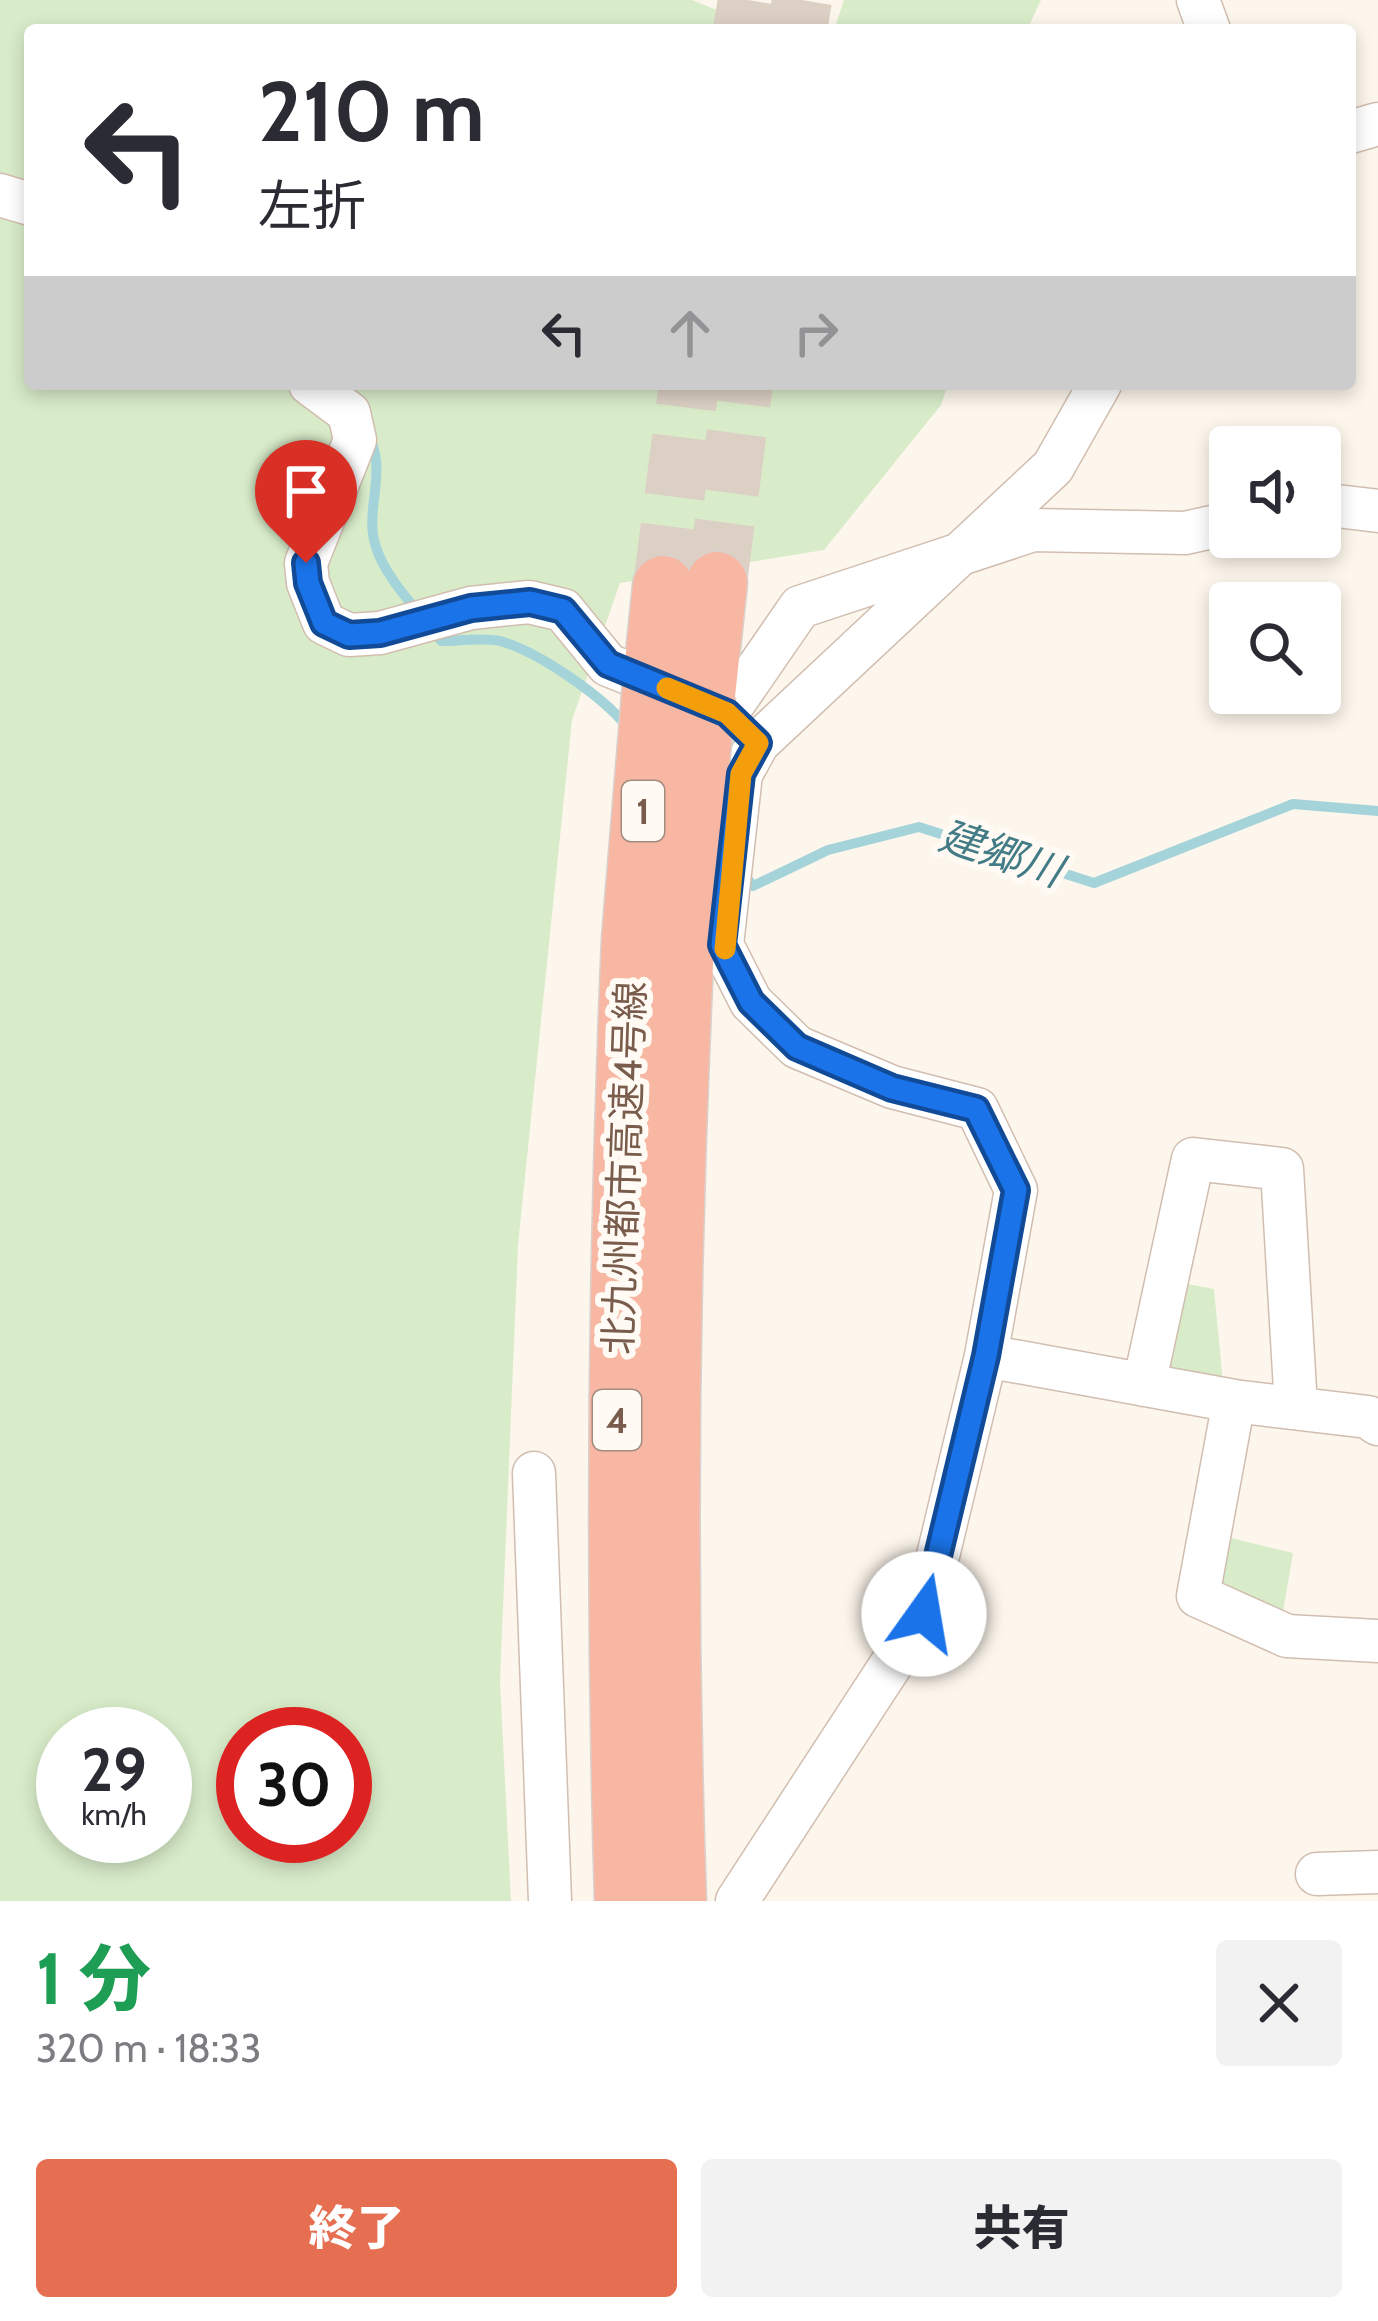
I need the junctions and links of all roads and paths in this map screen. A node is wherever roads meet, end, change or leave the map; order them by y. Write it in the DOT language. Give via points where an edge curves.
graph roads {
  1 [pos="318,390"];
  2 [pos="1097,390"];
  3 [pos="1341,507"];
  4 [pos="1378,511"];
  5 [pos="1209,528"];
  6 [pos="958,554"];
  7 [pos="690,584"];
  8 [pos="695,697"];
  9 [pos="758,743"];
  10 [pos="658,941"];
  11 [pos="986,1356"];
  12 [pos="1144,1385"];
  13 [pos="1234,1400"];
  14 [pos="1296,1407"];
  15 [pos="1378,1424"];
  16 [pos="535,1472"];
  17 [pos="1378,1641"];
  18 [pos="1378,1872"];
  19 [pos="1317,1874"];
  20 [pos="550,1901"];
  21 [pos="625,1901"];
  22 [pos="676,1901"];
  23 [pos="737,1901"];
  1 -- 8 [label="street" via="349,413 355,440 306,563 324,623 349,635 530,602 563,610 608,664"];
  2 -- 6 [label="street" via="1053,467"];
  3 -- 4 [label="street"];
  5 -- 6 [label="street" via="1033,530"];
  6 -- 8 [label="street" via="800,607"];
  6 -- 9 [label="street"];
  7 -- 8 [label="highway, 4"];
  8 -- 9 [label="street"];
  8 -- 10 [label="highway, 4, bridge"];
  9 -- 11 [label="street" via="741,774 722,945 751,1002 797,1047 892,1088 976,1109 1016,1190"];
  10 -- 21 [label="highway, 北九州都市高速4号線 / 4" via="622,1172 616,1430"];
  10 -- 22 [label="highway, 北九州都市高速4号線 / 4" via="672,1181"];
  11 -- 12 [label="street"];
  11 -- 23 [label="street" via="924,1614"];
  12 -- 13 [label="street"];
  12 -- 14 [label="street" via="1193,1159 1282,1169"];
  13 -- 14 [label="street"];
  13 -- 17 [label="street" via="1198,1596 1287,1636"];
  14 -- 15 [label="street"];
  16 -- 20 [label="street"];
  18 -- 19 [label="street"];
}
